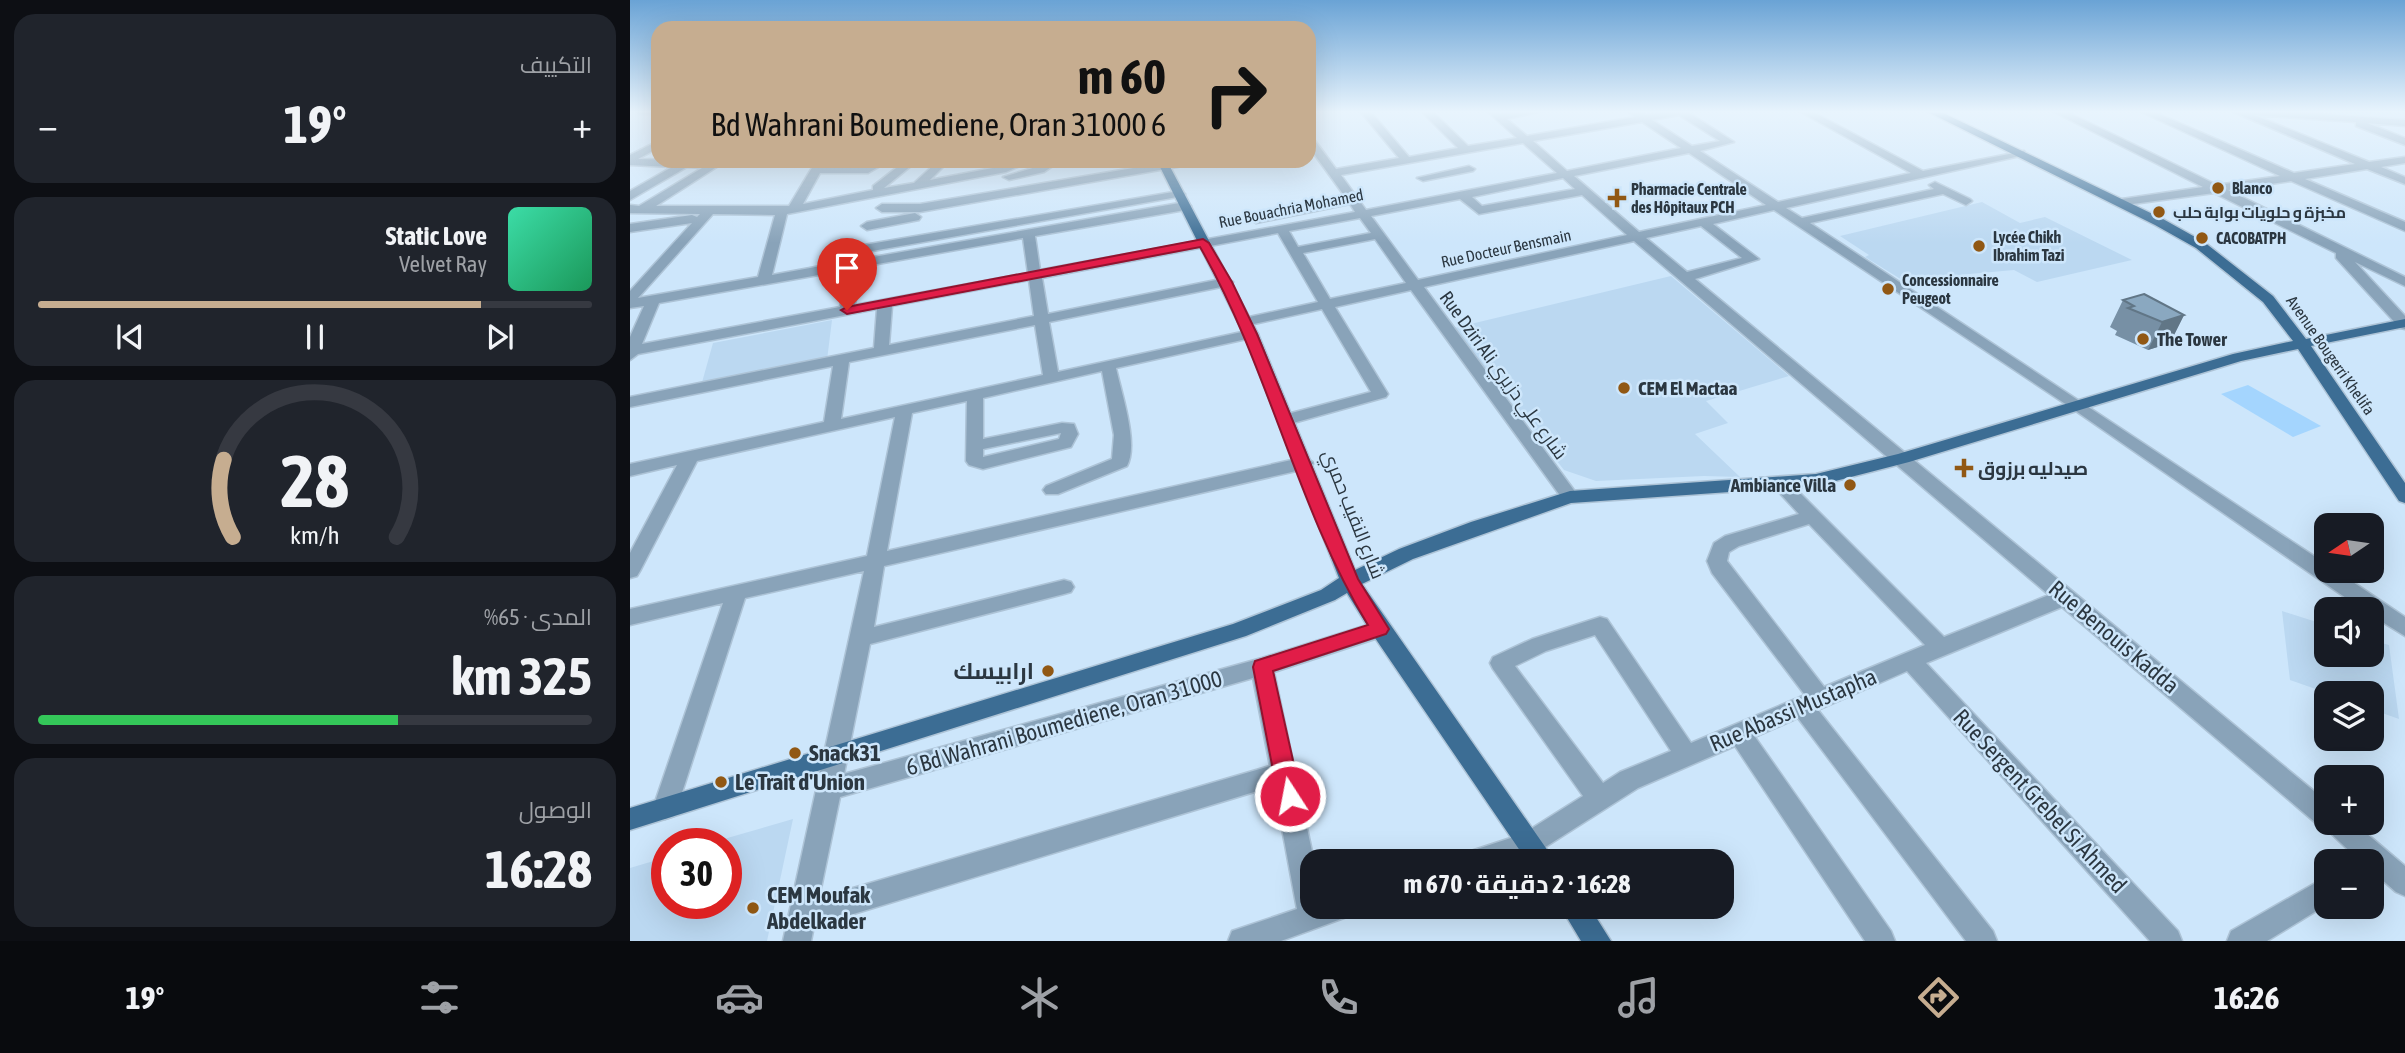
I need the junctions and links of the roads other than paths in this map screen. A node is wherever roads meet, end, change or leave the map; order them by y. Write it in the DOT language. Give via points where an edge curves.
graph roads {
  1 [pos="1320,155"];
  2 [pos="1402,155"];
  3 [pos="1438,155"];
  4 [pos="1453,155"];
  5 [pos="1545,155"];
  6 [pos="1662,155"];
  7 [pos="1696,155"];
  8 [pos="1883,155"];
  9 [pos="2011,155"];
  10 [pos="2024,155"];
  11 [pos="2146,155"];
  12 [pos="2243,155"];
  13 [pos="2341,155"];
  14 [pos="630,160"];
  15 [pos="2405,160"];
  16 [pos="651,161"];
  17 [pos="1408,162"];
  18 [pos="2368,166"];
  19 [pos="678,168"];
  20 [pos="709,168"];
  21 [pos="816,168"];
  22 [pos="905,168"];
  23 [pos="936,168"];
  24 [pos="1008,168"];
  25 [pos="1044,168"];
  26 [pos="1059,168"];
  27 [pos="1103,168"];
  28 [pos="1130,168"];
  29 [pos="1148,168"];
  30 [pos="1165,168"];
  31 [pos="1469,169"];
  32 [pos="1132,172"];
  33 [pos="1334,173"];
  34 [pos="1567,173"];
  35 [pos="1918,174"];
  36 [pos="1063,178"];
  37 [pos="1423,178"];
  38 [pos="2295,178"];
  39 [pos="2405,181"];
  40 [pos="942,182"];
  41 [pos="1482,182"];
  42 [pos="916,187"];
  43 [pos="883,190"];
  44 [pos="1111,190"];
  45 [pos="1944,190"];
  46 [pos="2217,190"];
  47 [pos="1434,191"];
  48 [pos="1585,191"];
  49 [pos="1463,195"];
  50 [pos="630,196"];
  51 [pos="1182,200"];
  52 [pos="1966,201"];
  53 [pos="2122,203"];
  54 [pos="1774,205"];
  55 [pos="1359,206"];
  56 [pos="883,208"];
  57 [pos="636,209"];
  58 [pos="788,211"];
  59 [pos="705,215"];
  60 [pos="965,215"];
  61 [pos="1043,217"];
  62 [pos="1256,219"];
  63 [pos="1703,222"];
  64 [pos="1799,222"];
  65 [pos="867,226"];
  66 [pos="630,228"];
  67 [pos="1281,228"];
  68 [pos="2405,228"];
  69 [pos="1035,232"];
  70 [pos="1379,235"];
  71 [pos="1639,238"];
  72 [pos="1203,243"];
  73 [pos="2334,247"];
  74 [pos="858,250"];
  75 [pos="1296,251"];
  76 [pos="853,265"];
  77 [pos="1035,274"];
  78 [pos="1685,277"];
  79 [pos="764,281"];
  80 [pos="1226,282"];
  81 [pos="2405,282"];
  82 [pos="1414,285"];
  83 [pos="653,300"];
  84 [pos="630,302"];
  85 [pos="885,303"];
  86 [pos="1328,304"];
  87 [pos="847,310"];
  88 [pos="1041,319"];
  89 [pos="2405,324"];
  90 [pos="1248,328"];
  91 [pos="2301,342"];
  92 [pos="631,352"];
  93 [pos="881,352"];
  94 [pos="842,360"];
  95 [pos="1108,365"];
  96 [pos="1051,379"];
  97 [pos="975,395"];
  98 [pos="630,402"];
  99 [pos="2076,404"];
  100 [pos="904,411"];
  101 [pos="1286,420"];
  102 [pos="831,427"];
  103 [pos="974,446"];
  104 [pos="690,457"];
  105 [pos="1903,458"];
  106 [pos="1305,463"];
  107 [pos="630,470"];
  108 [pos="1781,484"];
  109 [pos="1052,490"];
  110 [pos="1570,497"];
  111 [pos="2405,497"];
  112 [pos="1812,516"];
  113 [pos="877,559"];
  114 [pos="630,571"];
  115 [pos="1350,581"];
  116 [pos="1064,587"];
  117 [pos="737,593"];
  118 [pos="2066,597"];
  119 [pos="630,617"];
  120 [pos="2405,628"];
  121 [pos="1380,629"];
  122 [pos="862,638"];
  123 [pos="1941,647"];
  124 [pos="1910,662"];
  125 [pos="1262,667"];
  126 [pos="1811,702"];
  127 [pos="1738,733"];
  128 [pos="837,753"];
  129 [pos="1686,755"];
  130 [pos="1285,772"];
  131 [pos="829,789"];
  132 [pos="1600,799"];
  133 [pos="2314,806"];
  134 [pos="665,808"];
  135 [pos="630,819"];
  136 [pos="2347,835"];
  137 [pos="1534,849"];
  138 [pos="1540,849"];
  139 [pos="2362,849"];
  140 [pos="1300,853"];
  141 [pos="2384,868"];
  142 [pos="2405,883"];
  143 [pos="2314,897"];
  144 [pos="1306,919"];
  145 [pos="1582,919"];
  146 [pos="800,929"];
  147 [pos="1242,941"];
  148 [pos="1597,941"];
  149 [pos="1881,941"];
  150 [pos="1983,941"];
  151 [pos="2168,941"];
  152 [pos="2241,941"];
  1 -- 33 [label="street, Rue Dziri Ali شارع علي دزيري"];
  2 -- 17 [label="street"];
  3 -- 17 [label="street"];
  4 -- 31 [label="street"];
  5 -- 34 [label="street, Rue Benouis Kadda"];
  6 -- 34 [label="street, Rue Bouachria Mohamed"];
  7 -- 54 [label="street"];
  8 -- 35 [label="street"];
  9 -- 35 [label="street, Rue Docteur Bensmain"];
  10 -- 53 [label="main road, Avenue Bougerri Khelifa"];
  11 -- 46 [label="street"];
  12 -- 38 [label="street"];
  13 -- 18 [label="street"];
  14 -- 16 [label="street"];
  15 -- 18 [label="street"];
  17 -- 33 [label="street"];
  17 -- 37 [label="street"];
  18 -- 38 [label="street"];
  18 -- 39 [label="street"];
  19 -- 50 [label="street"];
  20 -- 57 [label="street"];
  21 -- 58 [label="street"];
  22 -- 43 [label="street"];
  23 -- 42 [label="street"];
  24 -- 40 [label="street"];
  25 -- 40 [label="street" via="948,187"];
  26 -- 36 [label="street"];
  27 -- 36 [label="street"];
  28 -- 32 [label="street"];
  29 -- 32 [label="street"];
  30 -- 51 [label="main road, شارع النقيب حمري"];
  31 -- 37 [label="street"];
  31 -- 41 [label="street"];
  32 -- 44 [label="street"];
  33 -- 55 [label="street, Rue Dziri Ali شارع علي دزيري"];
  34 -- 48 [label="street, Rue Benouis Kadda"];
  34 -- 49 [label="street, Rue Bouachria Mohamed"];
  35 -- 45 [label="street"];
  35 -- 54 [label="street, Rue Docteur Bensmain"];
  36 -- 44 [label="street"];
  36 -- 60 [label="street"];
  37 -- 47 [label="street"];
  38 -- 46 [label="street"];
  38 -- 68 [label="street"];
  40 -- 42 [label="street"];
  42 -- 43 [label="street"];
  43 -- 56 [label="street"];
  43 -- 58 [label="street"];
  44 -- 51 [label="street"];
  44 -- 61 [label="street"];
  45 -- 52 [label="street"];
  45 -- 64 [label="street"];
  46 -- 53 [label="street"];
  46 -- 73 [label="street"];
  48 -- 49 [label="street" via="1479,210"];
  48 -- 71 [label="street, Rue Benouis Kadda"];
  49 -- 55 [label="street, Rue Bouachria Mohamed"];
  51 -- 69 [label="street"];
  51 -- 72 [label="main road, شارع النقيب حمري"];
  53 -- 91 [label="main road, Avenue Bougerri Khelifa" via="2200,245 2235,271 2268,299"];
  54 -- 63 [label="street, Rue Docteur Bensmain"];
  54 -- 64 [label="street"];
  55 -- 62 [label="street"];
  55 -- 67 [label="street, Rue Bouachria Mohamed"];
  55 -- 70 [label="street, Rue Dziri Ali شارع علي دزيري"];
  56 -- 60 [label="street"];
  56 -- 65 [label="street"];
  57 -- 59 [label="street"];
  58 -- 59 [label="street"];
  58 -- 79 [label="street"];
  59 -- 66 [label="street"];
  59 -- 84 [label="street"];
  60 -- 61 [label="street"];
  60 -- 65 [label="street"];
  60 -- 74 [label="street"];
  61 -- 69 [label="street"];
  63 -- 71 [label="street, Rue Docteur Bensmain"];
  63 -- 78 [label="street" via="1752,259"];
  64 -- 99 [label="street"];
  65 -- 74 [label="street"];
  67 -- 72 [label="street, Rue Bouachria Mohamed"];
  67 -- 75 [label="street"];
  69 -- 76 [label="street"];
  69 -- 77 [label="street"];
  70 -- 75 [label="street"];
  70 -- 82 [label="street, Rue Dziri Ali شارع علي دزيري"];
  71 -- 78 [label="street, Rue Benouis Kadda"];
  71 -- 82 [label="street, Rue Docteur Bensmain"];
  72 -- 77 [label="street, Rue Bouachria Mohamed"];
  72 -- 80 [label="main road, شارع النقيب حمري"];
  73 -- 81 [label="street"];
  73 -- 89 [label="street"];
  74 -- 76 [label="street"];
  75 -- 86 [label="street"];
  76 -- 79 [label="street"];
  76 -- 87 [label="street"];
  77 -- 85 [label="street, Rue Bouachria Mohamed"];
  77 -- 88 [label="street"];
  78 -- 105 [label="street, Rue Benouis Kadda"];
  79 -- 83 [label="street"];
  80 -- 88 [label="street"];
  80 -- 90 [label="main road, شارع النقيب حمري"];
  82 -- 86 [label="street, Rue Docteur Bensmain"];
  82 -- 110 [label="street, Rue Dziri Ali شارع علي دزيري"];
  83 -- 84 [label="street"];
  83 -- 92 [label="street"];
  85 -- 87 [label="street, Rue Bouachria Mohamed"];
  85 -- 93 [label="street"];
  86 -- 90 [label="street, Rue Docteur Bensmain"];
  86 -- 101 [label="street" via="1380,394"];
  87 -- 92 [label="street, Rue Bouachria Mohamed"];
  88 -- 93 [label="street"];
  88 -- 96 [label="street"];
  89 -- 91 [label="main road"];
  90 -- 95 [label="street, Rue Docteur Bensmain"];
  90 -- 101 [label="main road, شارع النقيب حمري"];
  91 -- 99 [label="main road"];
  91 -- 111 [label="main road, Avenue Bougerri Khelifa"];
  93 -- 94 [label="street"];
  94 -- 98 [label="street"];
  94 -- 102 [label="street"];
  95 -- 96 [label="street, Rue Docteur Bensmain"];
  95 -- 109 [label="street" via="1122,435 1121,462"];
  96 -- 97 [label="street, Rue Docteur Bensmain"];
  97 -- 100 [label="street, Rue Docteur Bensmain"];
  97 -- 103 [label="street"];
  99 -- 105 [label="main road"];
  99 -- 120 [label="street"];
  100 -- 102 [label="street, Rue Docteur Bensmain"];
  100 -- 113 [label="street"];
  101 -- 106 [label="main road, شارع النقيب حمري"];
  102 -- 104 [label="street, Rue Docteur Bensmain"];
  103 -- 103 [label="street" via="1062,428 1068,428 1070,434 1065,443 983,463 975,461"];
  104 -- 107 [label="street, Rue Docteur Bensmain"];
  104 -- 114 [label="street"];
  105 -- 108 [label="main road"];
  105 -- 118 [label="street, Rue Benouis Kadda"];
  106 -- 113 [label="street"];
  106 -- 115 [label="main road, شارع النقيب حمري"];
  108 -- 110 [label="main road"];
  108 -- 112 [label="street"];
  110 -- 115 [label="main road" via="1406,554"];
  112 -- 123 [label="street"];
  112 -- 126 [label="street" via="1732,541 1721,548 1717,561"];
  113 -- 117 [label="street"];
  113 -- 122 [label="street"];
  115 -- 121 [label="main road, شارع النقيب حمري"];
  115 -- 128 [label="main road" via="1328,595 1228,634"];
  116 -- 122 [label="street"];
  117 -- 119 [label="street"];
  117 -- 134 [label="street"];
  118 -- 123 [label="street, Rue Abassi Mustapha"];
  118 -- 133 [label="street, Rue Benouis Kadda"];
  121 -- 125 [label="street, 6 Bd Wahrani Boumediene, Oran 31000"];
  121 -- 137 [label="main road, شارع النقيب حمري"];
  122 -- 128 [label="street"];
  123 -- 124 [label="street, Rue Abassi Mustapha"];
  124 -- 126 [label="street, Rue Abassi Mustapha"];
  124 -- 151 [label="street, Rue Sergent Grebel Si Ahmed"];
  125 -- 130 [label="street"];
  125 -- 131 [label="street, 6 Bd Wahrani Boumediene, Oran 31000"];
  126 -- 127 [label="street, Rue Abassi Mustapha"];
  126 -- 150 [label="street"];
  127 -- 129 [label="street, Rue Abassi Mustapha"];
  127 -- 149 [label="street"];
  128 -- 131 [label="street"];
  128 -- 134 [label="main road"];
  129 -- 132 [label="street, Rue Abassi Mustapha" via="1629,780"];
  129 -- 132 [label="street" via="1600,625 1501,663"];
  130 -- 140 [label="street"];
  130 -- 146 [label="street"];
  131 -- 146 [label="street"];
  132 -- 138 [label="street, Rue Abassi Mustapha"];
  134 -- 135 [label="main road"];
  136 -- 139 [label="street"];
  141 -- 142 [label="street"];
  143 -- 152 [label="street"];
  144 -- 147 [label="street"];
  145 -- 148 [label="main road"];
}
